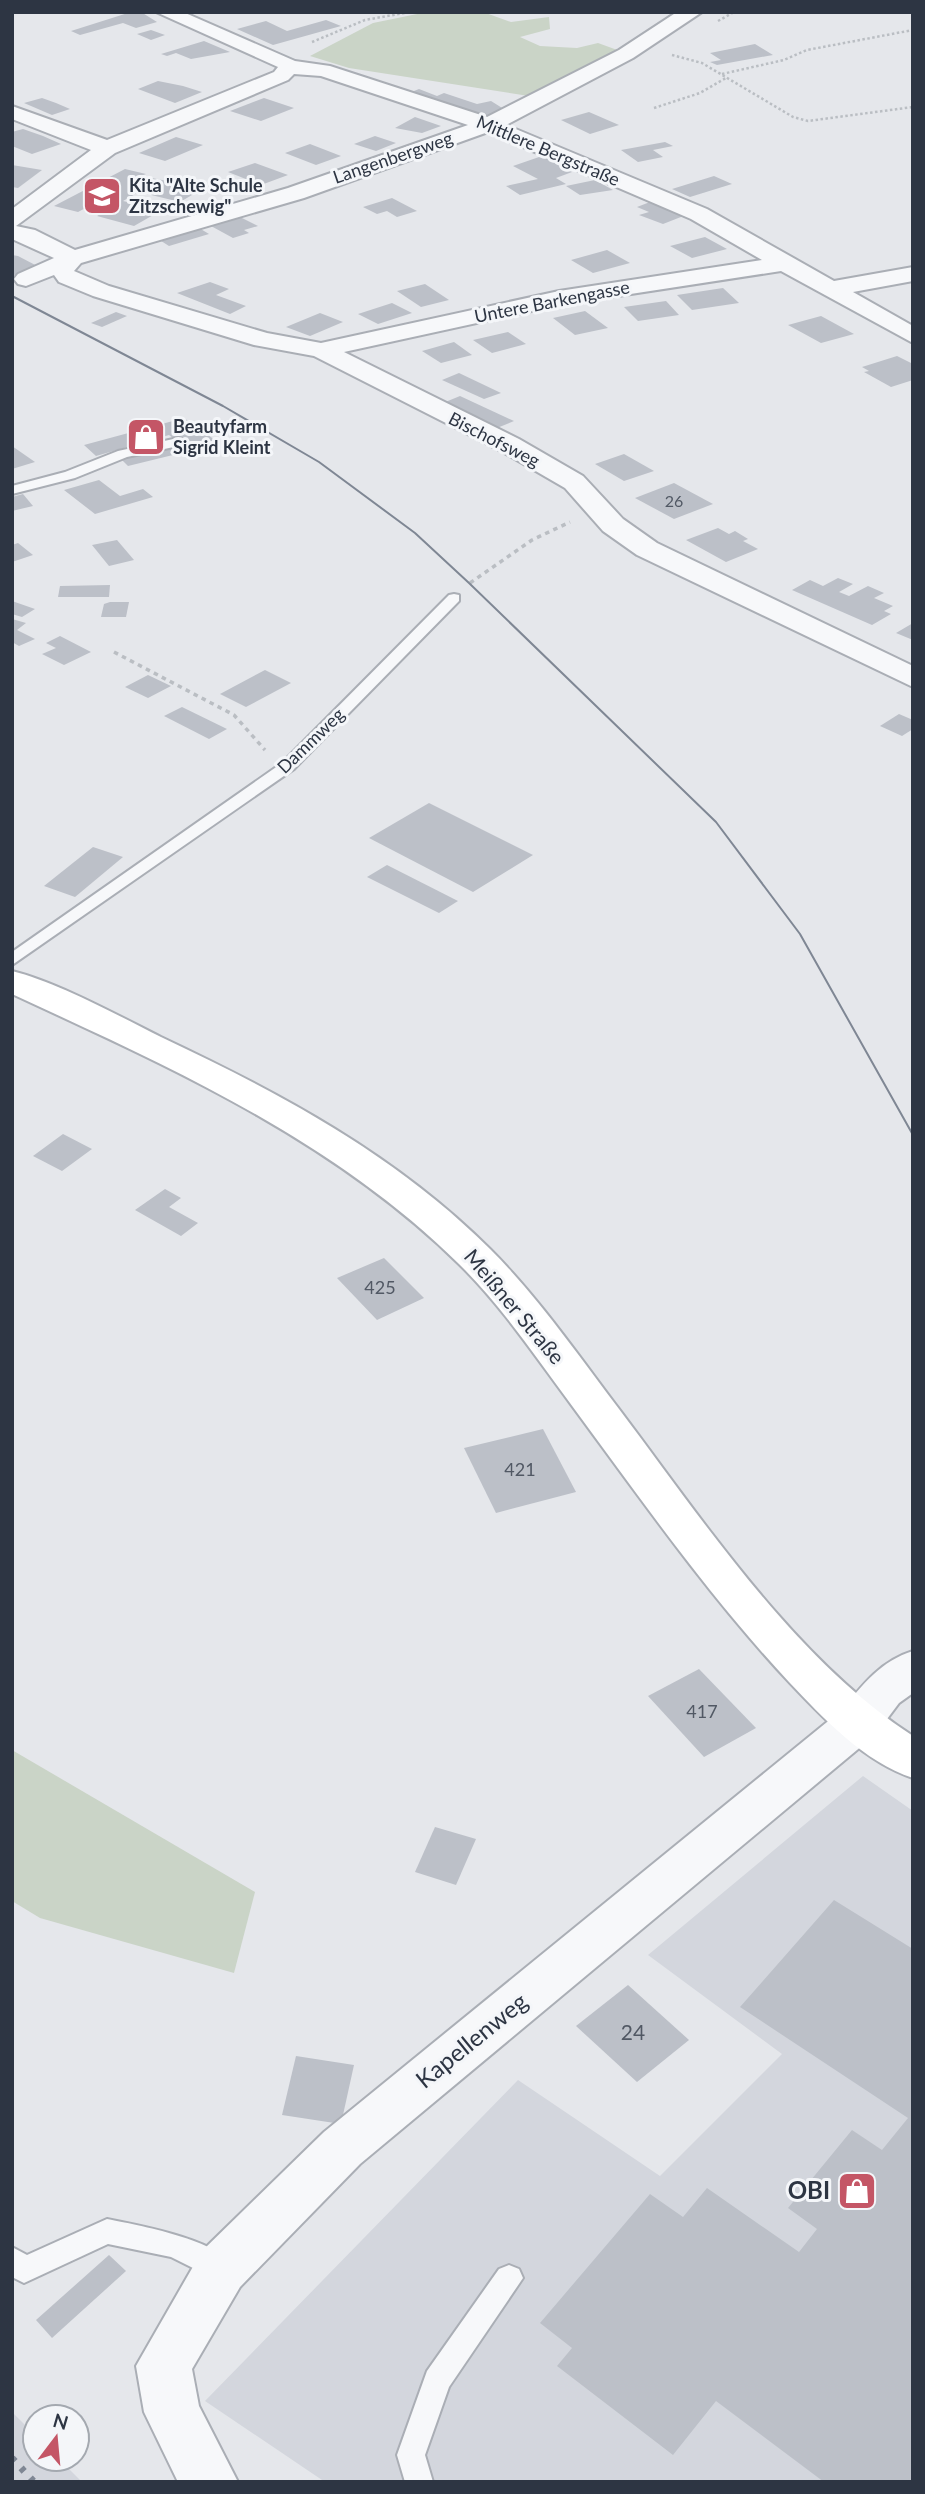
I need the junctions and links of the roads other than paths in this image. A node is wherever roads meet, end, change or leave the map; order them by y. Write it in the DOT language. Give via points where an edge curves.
graph roads {
  1 [pos="166,12"];
  2 [pos="692,12"];
  3 [pos="280,62"];
  4 [pos="12,112"];
  5 [pos="489,125"];
  6 [pos="107,148"];
  7 [pos="12,220"];
  8 [pos="12,232"];
  9 [pos="73,258"];
  10 [pos="785,263"];
  11 [pos="913,274"];
  12 [pos="26,279"];
  13 [pos="831,289"];
  14 [pos="913,336"];
  15 [pos="321,351"];
  16 [pos="178,442"];
  17 [pos="12,490"];
  18 [pos="454,598"];
  19 [pos="913,678"];
  20 [pos="12,960"];
  21 [pos="12,981"];
  22 [pos="913,1668"];
  23 [pos="859,1722"];
  24 [pos="913,1760"];
  25 [pos="12,2259"];
  26 [pos="221,2269"];
  27 [pos="509,2278"];
  28 [pos="209,2482"];
  29 [pos="419,2482"];
  1 -- 3 [label="street, Mittlere Bergstraße"];
  2 -- 5 [label="street, Langenbergweg" via="626,54"];
  3 -- 5 [label="street, Mittlere Bergstraße" via="323,70"];
  3 -- 6 [label="street" via="281,76"];
  4 -- 6 [label="street"];
  5 -- 9 [label="street, Langenbergweg" via="296,193"];
  5 -- 10 [label="street, Mittlere Bergstraße" via="699,214"];
  6 -- 7 [label="street"];
  8 -- 9 [label="street" via="47,243"];
  9 -- 12 [label="street"];
  9 -- 15 [label="street, Bischofsweg" via="62,270 67,278 101,291 263,340"];
  10 -- 13 [label="street, Mittlere Bergstraße"];
  10 -- 15 [label="street, Untere Barkengasse" via="559,298"];
  11 -- 13 [label="street"];
  13 -- 14 [label="street, Mittlere Bergstraße"];
  15 -- 19 [label="street, Bischofsweg" via="574,481 631,539 670,562"];
  16 -- 17 [label="lane" via="123,454 70,475"];
  18 -- 20 [label="lane, Dammweg" via="292,762"];
  21 -- 23 [label="main road, Meißner Straße" via="254,1095 335,1143 407,1196 474,1256 518,1307 739,1594"];
  22 -- 23 [label="street, Kapellenweg" via="883,1691"];
  23 -- 24 [label="main road, Meißner Straße"];
  23 -- 26 [label="street, Kapellenweg" via="342,2148"];
  25 -- 26 [label="lane" via="24,2270 107,2231 174,2246"];
  26 -- 28 [label="street, Kapellenweg" via="164,2366 172,2412"];
  27 -- 29 [label="lane" via="437,2380 411,2455"];
}
